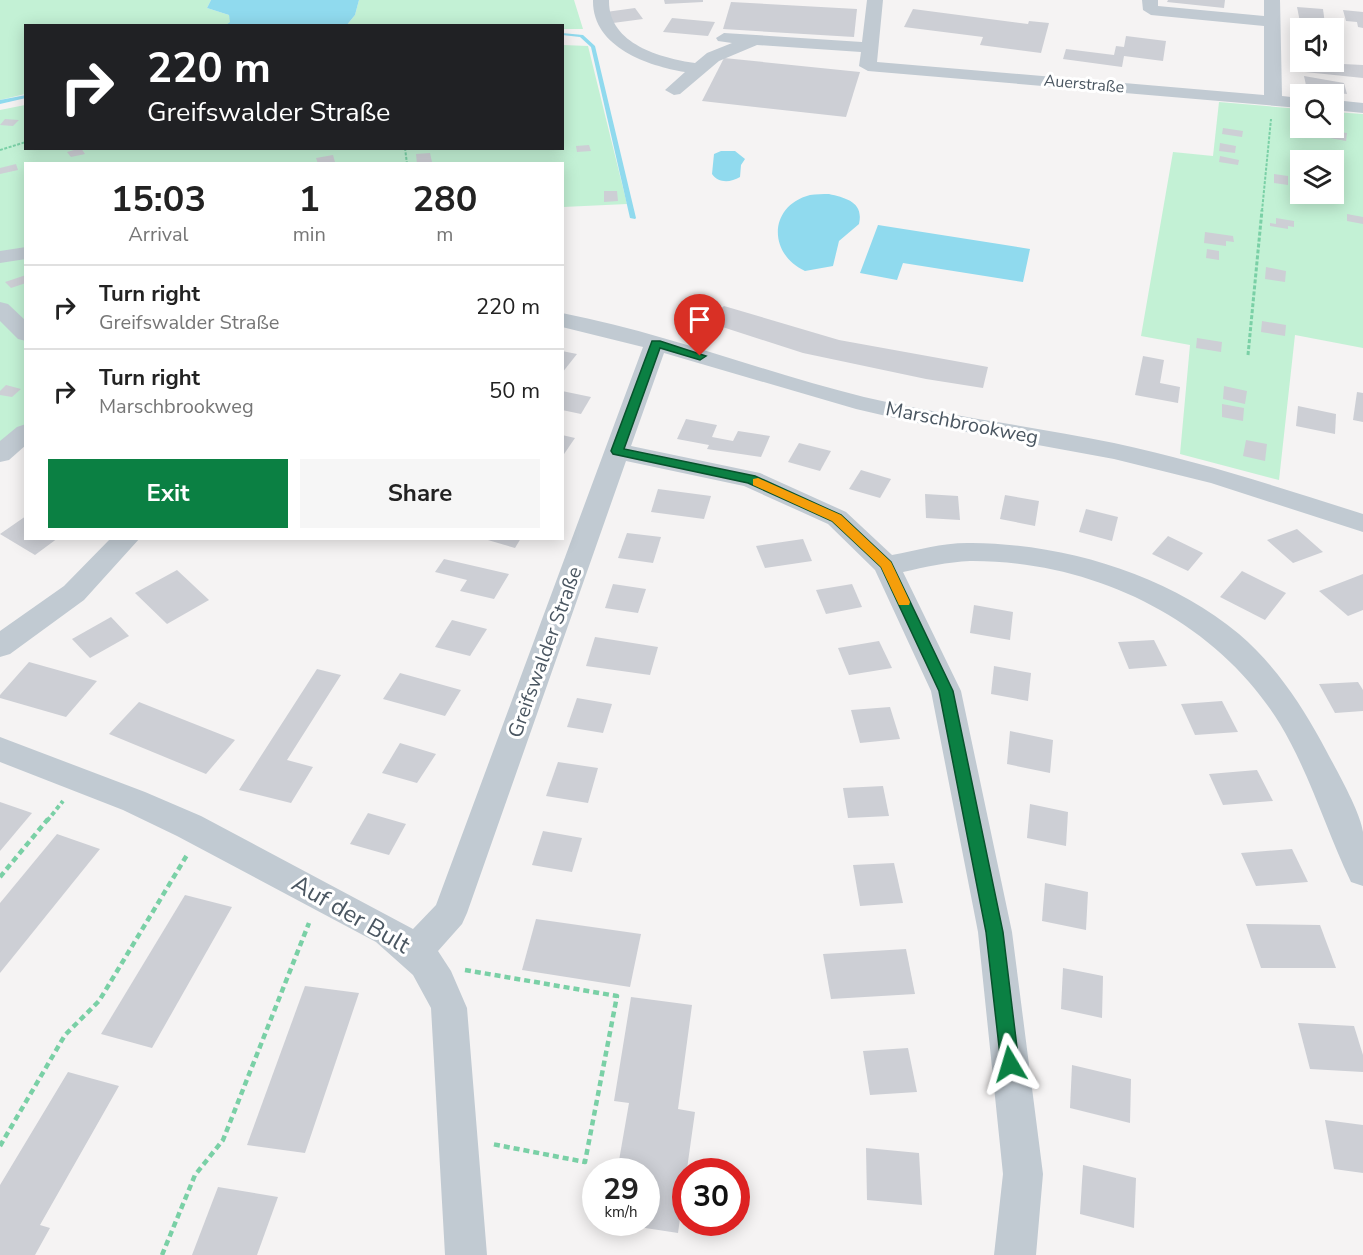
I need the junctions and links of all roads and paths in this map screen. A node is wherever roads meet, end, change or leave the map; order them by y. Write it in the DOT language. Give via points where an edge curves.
graph roads {
  1 [pos="601,0"];
  2 [pos="875,0"];
  3 [pos="1150,0"];
  4 [pos="1272,0"];
  5 [pos="1273,22"];
  6 [pos="724,38"];
  7 [pos="755,40"];
  8 [pos="869,57"];
  9 [pos="698,69"];
  10 [pos="674,90"];
  11 [pos="1273,100"];
  12 [pos="1290,102"];
  13 [pos="1344,106"];
  14 [pos="1363,108"];
  15 [pos="24,143"];
  16 [pos="0,150"];
  17 [pos="24,253"];
  18 [pos="0,257"];
  19 [pos="0,309"];
  20 [pos="564,320"];
  21 [pos="24,332"];
  22 [pos="656,343"];
  23 [pos="1248,355"];
  24 [pos="24,434"];
  25 [pos="617,451"];
  26 [pos="0,454"];
  27 [pos="1363,524"];
  28 [pos="125,540"];
  29 [pos="886,565"];
  30 [pos="0,646"];
  31 [pos="0,749"];
  32 [pos="81,779"];
  33 [pos="201,832"];
  34 [pos="1359,854"];
  35 [pos="0,877"];
  36 [pos="321,894"];
  37 [pos="422,956"];
  38 [pos="456,1137"];
  39 [pos="0,1146"];
  40 [pos="162,1255"];
  41 [pos="466,1255"];
  42 [pos="1015,1255"];
  1 -- 9 [label="street" via="602,16 633,52 654,62"];
  2 -- 8 [label="street"];
  3 -- 5 [label="street" via="1151,10"];
  4 -- 5 [label="street"];
  5 -- 11 [label="street"];
  6 -- 7 [label="street, Auerstraße"];
  7 -- 8 [label="street, Auerstraße"];
  7 -- 9 [label="street" via="713,57"];
  8 -- 11 [label="street, Auerstraße"];
  9 -- 10 [label="street"];
  11 -- 12 [label="street, Auerstraße"];
  11 -- 23 [label="path"];
  13 -- 14 [label="street"];
  15 -- 16 [label="path"];
  17 -- 18 [label="street"];
  19 -- 21 [label="street"];
  20 -- 22 [label="street, Marschbrookweg"];
  22 -- 25 [label="street, Greifswalder Straße"];
  22 -- 27 [label="street, Marschbrookweg" via="867,405 1114,452 1217,476"];
  24 -- 26 [label="street"];
  25 -- 29 [label="street" via="751,479 837,518"];
  25 -- 37 [label="street, Greifswalder Straße" via="450,913"];
  28 -- 30 [label="street" via="74,593"];
  29 -- 34 [label="street" via="970,552 1036,557 1095,572 1167,601 1228,639 1256,668 1301,732"];
  29 -- 42 [label="street" via="946,691 994,932 1023,1174"];
  31 -- 32 [label="street, Auf der Bult"];
  32 -- 33 [label="street, Auf der Bult"];
  32 -- 35 [label="path"];
  33 -- 36 [label="street, Auf der Bult"];
  33 -- 39 [label="path" via="99,1001 65,1035"];
  36 -- 37 [label="street, Auf der Bult" via="388,931"];
  36 -- 40 [label="path" via="223,1140 195,1174"];
  37 -- 38 [label="street, Auf der Bult" via="442,986 449,1008"];
  37 -- 38 [label="path" via="617,996 585,1162"];
  38 -- 41 [label="street, Auf der Bult"];
}
